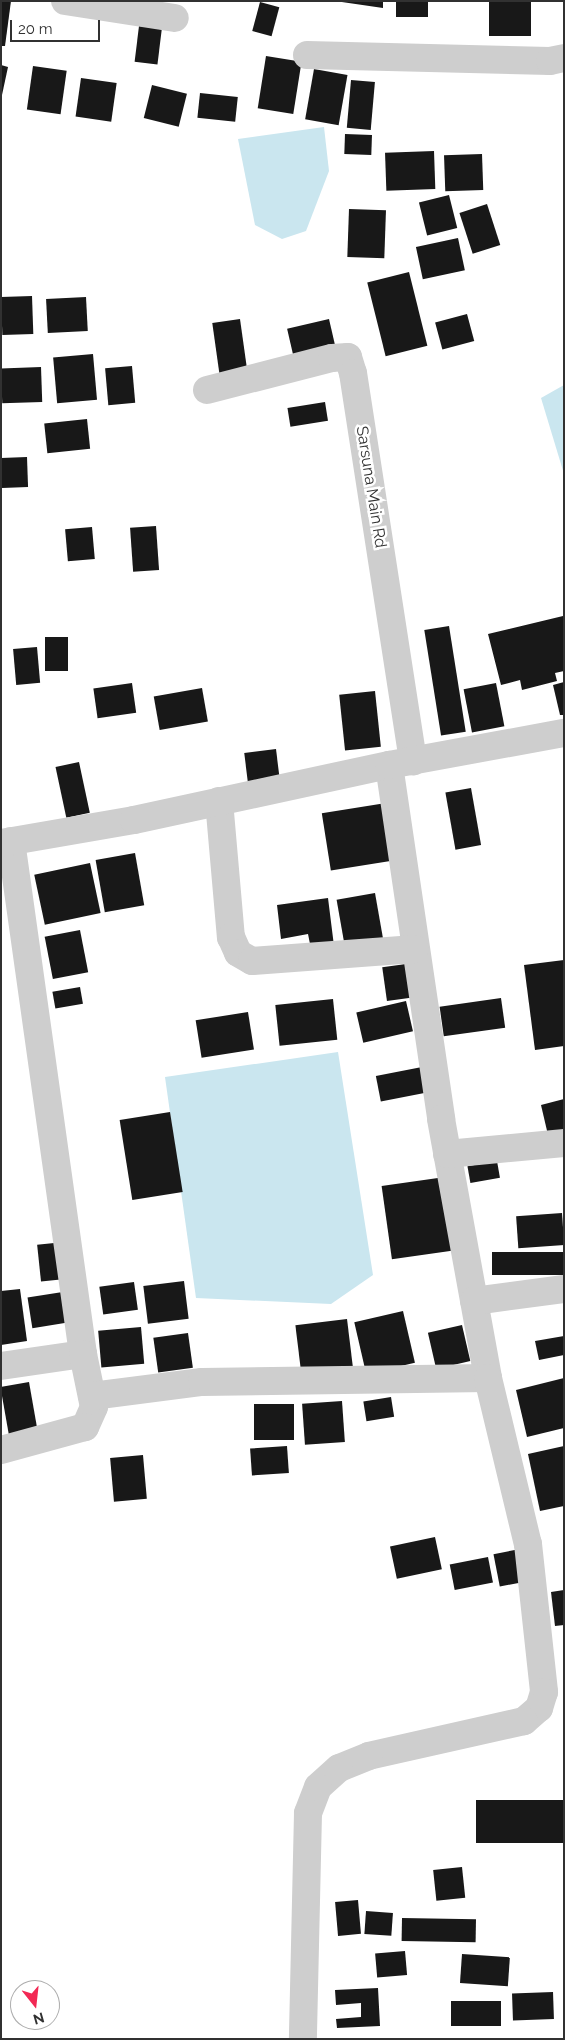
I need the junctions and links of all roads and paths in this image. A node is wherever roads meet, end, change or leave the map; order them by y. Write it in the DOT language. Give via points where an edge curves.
graph roads {
  1 [pos="65,1"];
  2 [pos="174,18"];
  3 [pos="307,55"];
  4 [pos="564,58"];
  5 [pos="207,390"];
  6 [pos="564,733"];
  7 [pos="401,763"];
  8 [pos="219,801"];
  9 [pos="6,842"];
  10 [pos="415,949"];
  11 [pos="564,1143"];
  12 [pos="447,1154"];
  13 [pos="564,1289"];
  14 [pos="474,1301"];
  15 [pos="83,1354"];
  16 [pos="1,1366"];
  17 [pos="488,1378"];
  18 [pos="92,1396"];
  19 [pos="1,1450"];
  20 [pos="303,2039"];
  1 -- 2 [label="street"];
  3 -- 4 [label="street"];
  5 -- 7 [label="street, Sarsuna Main Rd" via="332,358 348,358 356,388"];
  6 -- 7 [label="street"];
  7 -- 8 [label="street"];
  7 -- 10 [label="street"];
  8 -- 9 [label="street"];
  8 -- 10 [label="street" via="231,937 238,953 252,961"];
  9 -- 15 [label="street"];
  10 -- 12 [label="street"];
  11 -- 12 [label="street"];
  12 -- 14 [label="street"];
  13 -- 14 [label="street"];
  14 -- 17 [label="street"];
  15 -- 16 [label="street"];
  15 -- 18 [label="street"];
  17 -- 18 [label="street" via="202,1382"];
  17 -- 20 [label="street" via="528,1544 544,1692 538,1708 524,1721 369,1756 339,1768 318,1787 308,1813"];
  18 -- 19 [label="street" via="94,1407 85,1427"];
}
